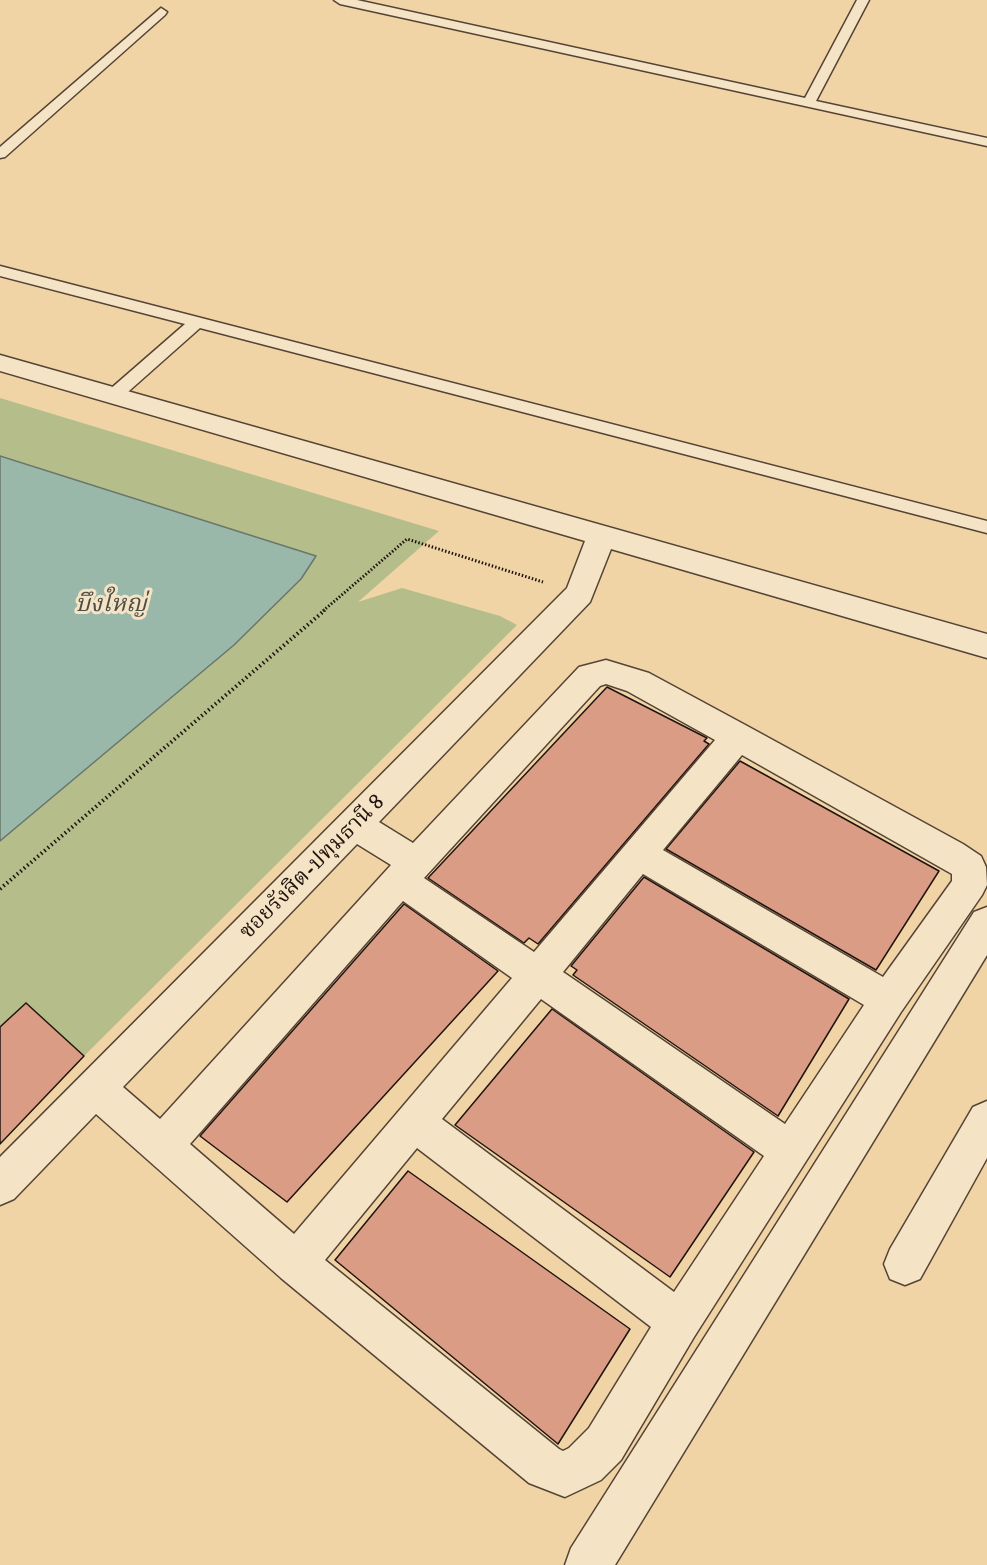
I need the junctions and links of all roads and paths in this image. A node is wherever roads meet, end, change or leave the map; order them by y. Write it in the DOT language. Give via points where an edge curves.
graph roads {
  1 [pos="862,0"];
  2 [pos="347,1"];
  3 [pos="161,12"];
  4 [pos="809,102"];
  5 [pos="987,142"];
  6 [pos="0,154"];
  7 [pos="0,271"];
  8 [pos="197,322"];
  9 [pos="0,363"];
  10 [pos="114,395"];
  11 [pos="987,527"];
  12 [pos="602,535"];
  13 [pos="580,594"];
  14 [pos="987,646"];
  15 [pos="738,736"];
  16 [pos="356,825"];
  17 [pos="640,854"];
  18 [pos="408,871"];
  19 [pos="0,889"];
  20 [pos="987,923"];
  21 [pos="536,976"];
  22 [pos="888,1000"];
  23 [pos="95,1088"];
  24 [pos="987,1120"];
  25 [pos="414,1122"];
  26 [pos="162,1146"];
  27 [pos="790,1151"];
  28 [pos="0,1185"];
  29 [pos="296,1263"];
  30 [pos="905,1264"];
  31 [pos="679,1322"];
  32 [pos="588,1565"];
  1 -- 4 [label="lane"];
  2 -- 4 [label="lane"];
  3 -- 6 [label="lane"];
  4 -- 5 [label="lane"];
  7 -- 8 [label="lane"];
  8 -- 10 [label="lane"];
  8 -- 11 [label="lane"];
  9 -- 10 [label="street"];
  10 -- 12 [label="street"];
  12 -- 13 [label="street, ซอยรังสิต-ปทุมธานี 8"];
  12 -- 14 [label="street"];
  13 -- 16 [label="street, ซอยรังสิต-ปทุมธานี 8"];
  13 -- 19 [label="path" via="407,539"];
  15 -- 17 [label="street"];
  15 -- 18 [label="street" via="638,682 606,672 590,676"];
  15 -- 22 [label="street" via="969,867 970,884"];
  16 -- 18 [label="street"];
  16 -- 23 [label="street, ซอยรังสิต-ปทุมธานี 8"];
  17 -- 21 [label="street"];
  17 -- 22 [label="street"];
  18 -- 21 [label="street"];
  18 -- 26 [label="street"];
  20 -- 32 [label="street"];
  21 -- 25 [label="street"];
  21 -- 27 [label="street"];
  22 -- 27 [label="street"];
  23 -- 26 [label="street"];
  23 -- 28 [label="street, ซอยรังสิต-ปทุมธานี 8"];
  24 -- 30 [label="street"];
  25 -- 29 [label="street"];
  25 -- 31 [label="street"];
  26 -- 29 [label="street"];
  27 -- 31 [label="street"];
  29 -- 31 [label="street" via="545,1467 565,1474 585,1464 605,1444"];
}
